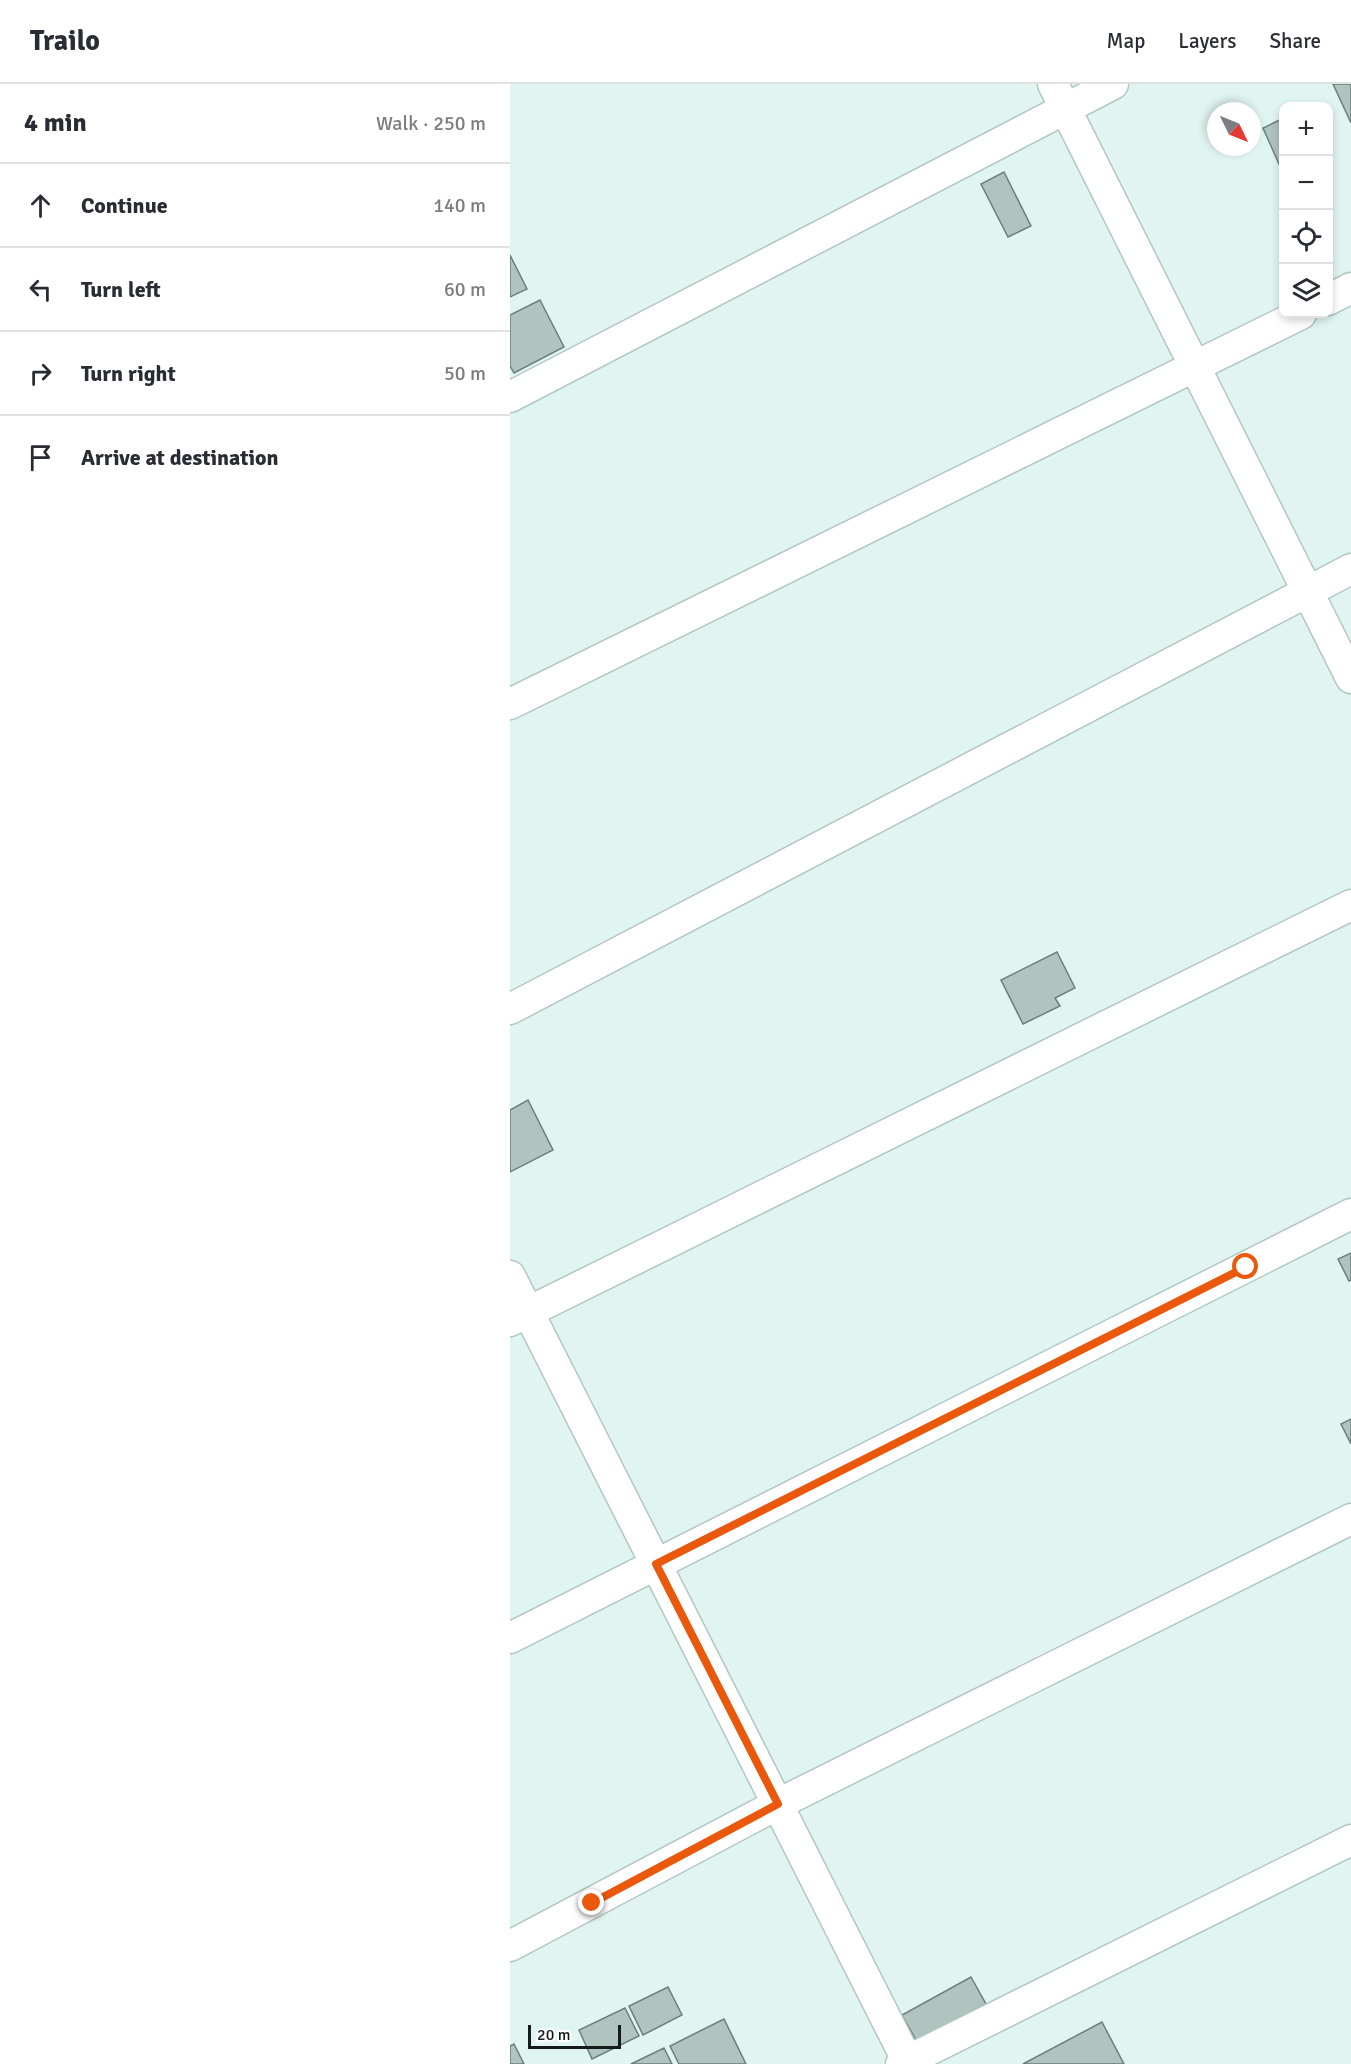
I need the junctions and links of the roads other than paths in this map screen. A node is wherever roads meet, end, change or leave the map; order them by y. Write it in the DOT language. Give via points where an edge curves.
graph roads {
  1 [pos="1113,84"];
  2 [pos="1059,96"];
  3 [pos="1351,288"];
  4 [pos="1333,298"];
  5 [pos="1293,318"];
  6 [pos="1196,368"];
  7 [pos="510,397"];
  8 [pos="1351,569"];
  9 [pos="1307,591"];
  10 [pos="1351,678"];
  11 [pos="510,704"];
  12 [pos="1351,905"];
  13 [pos="510,1009"];
  14 [pos="1351,1214"];
  15 [pos="510,1276"];
  16 [pos="519,1316"];
  17 [pos="1351,1519"];
  18 [pos="656,1564"];
  19 [pos="510,1638"];
  20 [pos="778,1804"];
  21 [pos="1351,1840"];
  22 [pos="510,1946"];
  23 [pos="906,2063"];
  1 -- 2 [label="street"];
  2 -- 6 [label="street"];
  2 -- 7 [label="street"];
  3 -- 4 [label="street"];
  5 -- 6 [label="street"];
  6 -- 9 [label="street"];
  6 -- 11 [label="street"];
  8 -- 9 [label="street"];
  9 -- 10 [label="street"];
  9 -- 13 [label="street"];
  12 -- 16 [label="street"];
  14 -- 18 [label="street"];
  15 -- 16 [label="street"];
  16 -- 18 [label="street"];
  17 -- 20 [label="street"];
  18 -- 19 [label="street"];
  18 -- 20 [label="street"];
  20 -- 22 [label="street"];
  20 -- 23 [label="street"];
  21 -- 23 [label="street"];
}
